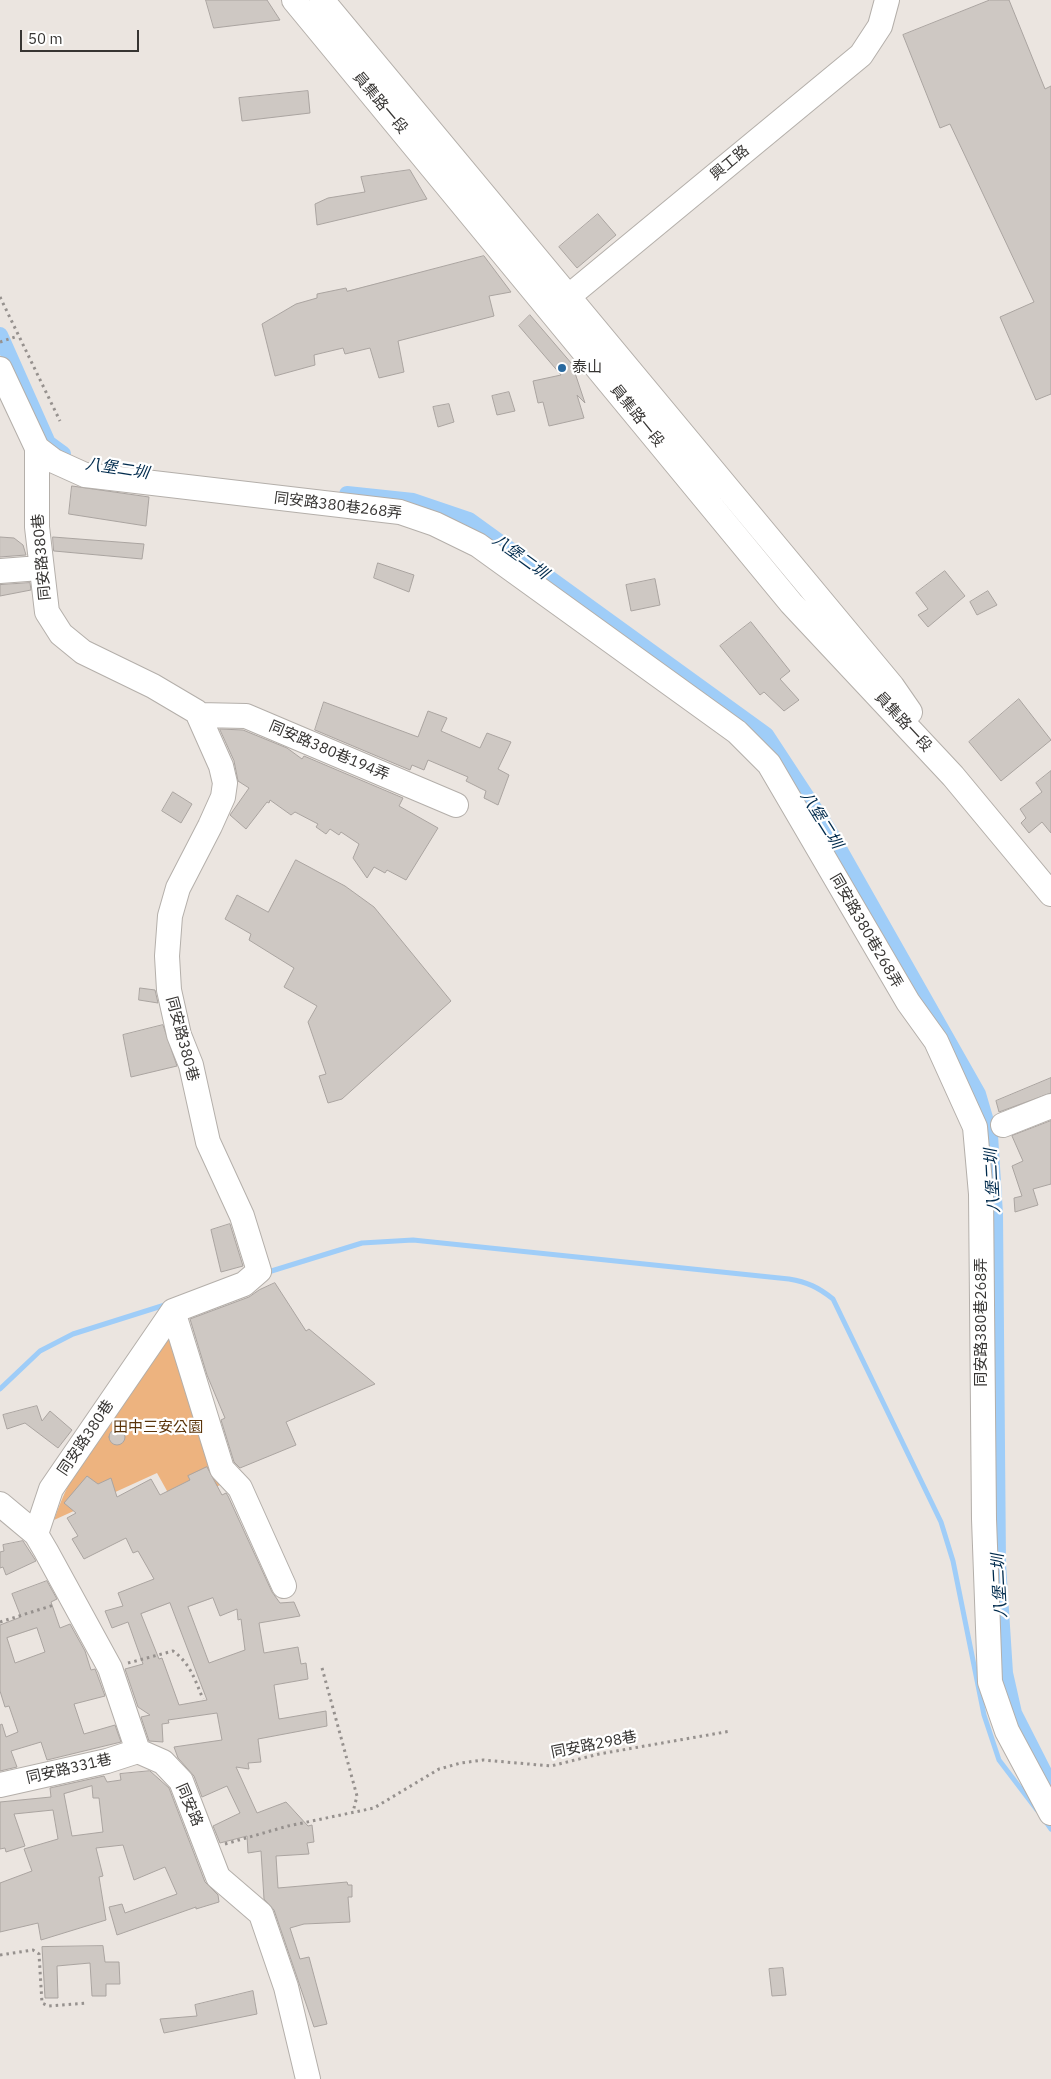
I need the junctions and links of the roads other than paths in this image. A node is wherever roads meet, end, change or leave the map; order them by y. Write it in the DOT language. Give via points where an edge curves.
graph roads {
  1 [pos="294,0"];
  2 [pos="322,0"];
  3 [pos="887,0"];
  4 [pos="560,304"];
  5 [pos="0,369"];
  6 [pos="37,448"];
  7 [pos="40,568"];
  8 [pos="0,571"];
  9 [pos="199,715"];
  10 [pos="456,805"];
  11 [pos="1051,894"];
  12 [pos="1051,1106"];
  13 [pos="1003,1125"];
  14 [pos="173,1311"];
  15 [pos="0,1504"];
  16 [pos="36,1534"];
  17 [pos="284,1586"];
  18 [pos="138,1751"];
  19 [pos="0,1785"];
  20 [pos="1051,1813"];
  21 [pos="308,2079"];
  1 -- 4 [label="street, 員集路一段"];
  2 -- 4 [label="street, 員集路一段"];
  3 -- 4 [label="street, 興工路" via="880,26 862,55"];
  4 -- 11 [label="street, 員集路一段" via="892,686 953,776"];
  5 -- 6 [label="street"];
  6 -- 7 [label="street, 同安路380巷"];
  6 -- 20 [label="street, 同安路380巷268弄" via="86,475 400,512 435,524 486,550 737,732 769,764 908,1002 936,1041 975,1127 982,1194 984,1519 990,1682 1007,1731"];
  7 -- 8 [label="street"];
  7 -- 9 [label="street, 同安路380巷" via="47,612 61,634 83,652 153,686"];
  9 -- 10 [label="street, 同安路380巷194弄" via="246,716"];
  9 -- 14 [label="street, 同安路380巷" via="225,783 210,826 178,888 170,916 169,990 179,1035 191,1065 208,1142 242,1216 259,1271 244,1284"];
  12 -- 13 [label="street"];
  14 -- 16 [label="street, 同安路380巷" via="51,1489"];
  14 -- 17 [label="street" via="222,1469 240,1488"];
  15 -- 16 [label="street"];
  16 -- 18 [label="street" via="110,1668"];
  18 -- 19 [label="street, 同安路331巷"];
  18 -- 21 [label="street, 同安路" via="163,1762 181,1781 218,1877 261,1914 286,1987"];
}
